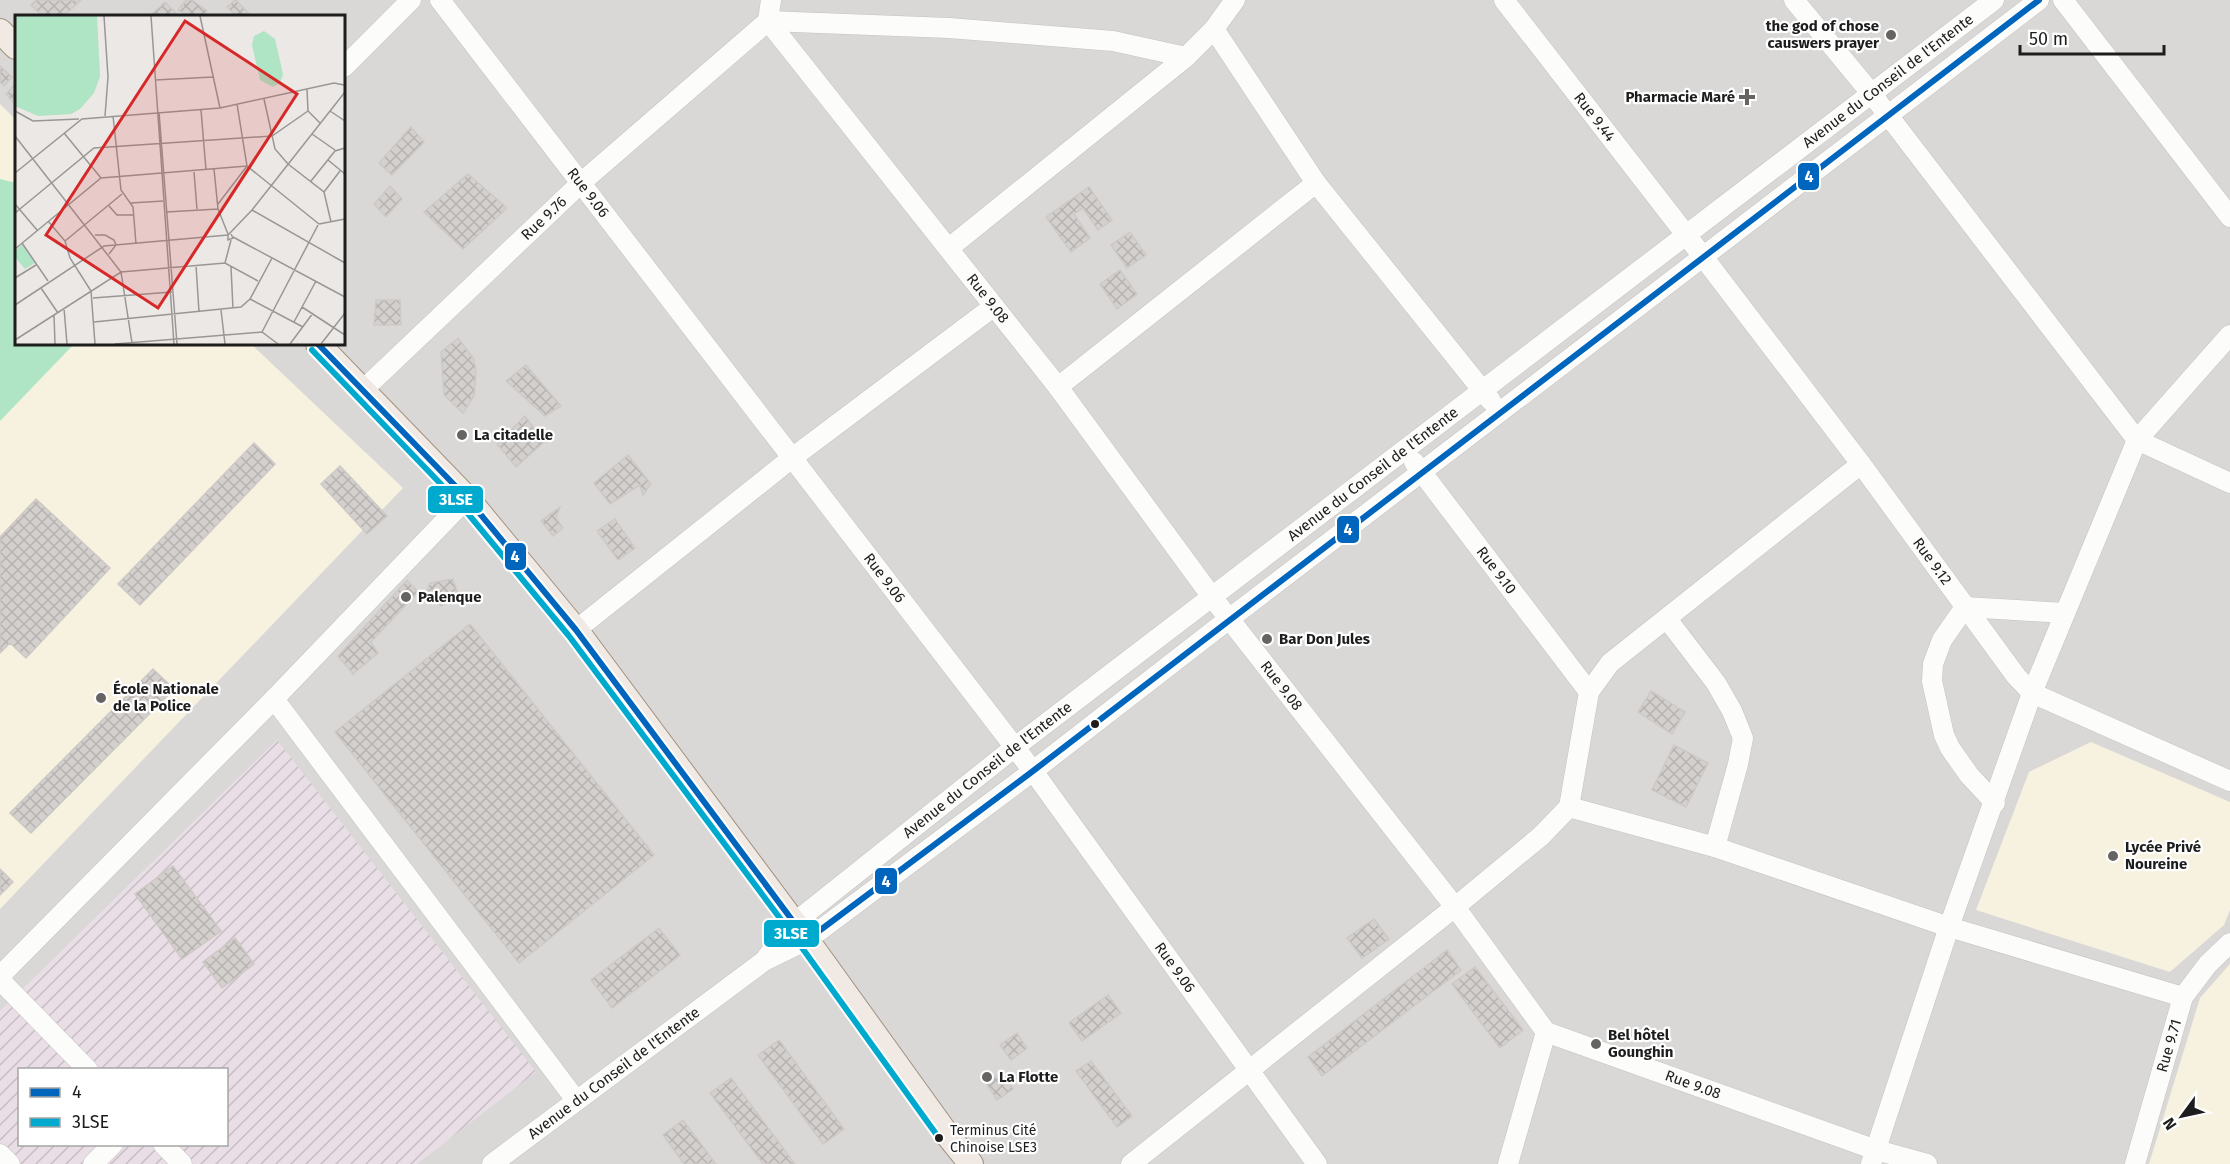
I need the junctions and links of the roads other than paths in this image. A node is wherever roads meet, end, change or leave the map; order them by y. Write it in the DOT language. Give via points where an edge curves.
graph roads {
  1 [pos="411,0"];
  2 [pos="440,0"];
  3 [pos="771,0"];
  4 [pos="1235,0"];
  5 [pos="1504,0"];
  6 [pos="1794,0"];
  7 [pos="1994,0"];
  8 [pos="2039,0"];
  9 [pos="2064,0"];
  10 [pos="768,21"];
  11 [pos="1214,29"];
  12 [pos="0,31"];
  13 [pos="15,46"];
  14 [pos="1186,57"];
  15 [pos="345,66"];
  16 [pos="1872,93"];
  17 [pos="1888,115"];
  18 [pos="582,182"];
  19 [pos="1316,183"];
  20 [pos="2230,217"];
  21 [pos="1687,236"];
  22 [pos="949,248"];
  23 [pos="1704,258"];
  24 [pos="993,307"];
  25 [pos="2230,335"];
  26 [pos="319,345"];
  27 [pos="1058,387"];
  28 [pos="364,389"];
  29 [pos="1483,392"];
  30 [pos="1500,412"];
  31 [pos="2137,440"];
  32 [pos="1405,450"];
  33 [pos="792,458"];
  34 [pos="1861,464"];
  35 [pos="1422,471"];
  36 [pos="2230,483"];
  37 [pos="467,498"];
  38 [pos="1212,597"];
  39 [pos="1965,607"];
  40 [pos="2065,613"];
  41 [pos="1229,619"];
  42 [pos="1666,619"];
  43 [pos="576,630"];
  44 [pos="1589,692"];
  45 [pos="2032,693"];
  46 [pos="274,699"];
  47 [pos="1015,747"];
  48 [pos="1033,771"];
  49 [pos="2230,781"];
  50 [pos="1995,802"];
  51 [pos="1569,807"];
  52 [pos="1715,847"];
  53 [pos="1455,907"];
  54 [pos="1949,927"];
  55 [pos="800,932"];
  56 [pos="2230,943"];
  57 [pos="0,978"];
  58 [pos="2183,998"];
  59 [pos="1546,1032"];
  60 [pos="86,1068"];
  61 [pos="1250,1070"];
  62 [pos="576,1101"];
  63 [pos="111,1146"];
  64 [pos="165,1146"];
  65 [pos="0,1154"];
  66 [pos="1874,1157"];
  67 [pos="10,1164"];
  68 [pos="93,1164"];
  69 [pos="182,1164"];
  70 [pos="492,1164"];
  71 [pos="971,1164"];
  72 [pos="1131,1164"];
  73 [pos="1317,1164"];
  74 [pos="1508,1164"];
  75 [pos="1927,1164"];
  76 [pos="2135,1164"];
  1 -- 15 [label="street"];
  2 -- 18 [label="street, Rue 9.06"];
  3 -- 10 [label="street"];
  4 -- 11 [label="street"];
  5 -- 21 [label="street, Rue 9.44"];
  6 -- 16 [label="street"];
  7 -- 16 [label="street, Avenue du Conseil de l'Entente"];
  8 -- 17 [label="street, Avenue du Conseil de l'Entente"];
  9 -- 20 [label="street"];
  10 -- 14 [label="street" via="949,28 1113,41"];
  10 -- 18 [label="street, Rue 9.76"];
  10 -- 22 [label="street, Rue 9.08"];
  11 -- 14 [label="street"];
  11 -- 19 [label="street"];
  12 -- 13 [label="main road"];
  14 -- 22 [label="street"];
  16 -- 17 [label="street"];
  16 -- 21 [label="street, Avenue du Conseil de l'Entente"];
  17 -- 23 [label="street, Avenue du Conseil de l'Entente"];
  17 -- 31 [label="street"];
  18 -- 28 [label="street, Rue 9.76"];
  18 -- 33 [label="street, Rue 9.06"];
  19 -- 27 [label="street"];
  19 -- 29 [label="street"];
  21 -- 23 [label="street, Rue 9.44"];
  21 -- 29 [label="street, Avenue du Conseil de l'Entente"];
  22 -- 24 [label="street, Rue 9.08"];
  23 -- 30 [label="street, Avenue du Conseil de l'Entente"];
  23 -- 34 [label="street, Rue 9.12"];
  24 -- 27 [label="street, Rue 9.08"];
  24 -- 33 [label="street"];
  25 -- 31 [label="street"];
  26 -- 28 [label="main road"];
  27 -- 38 [label="street, Rue 9.08"];
  28 -- 37 [label="main road"];
  29 -- 30 [label="street"];
  29 -- 32 [label="street, Avenue du Conseil de l'Entente"];
  30 -- 35 [label="street, Avenue du Conseil de l'Entente"];
  31 -- 36 [label="street"];
  31 -- 40 [label="street"];
  32 -- 35 [label="street, Rue 9.10"];
  32 -- 38 [label="street, Avenue du Conseil de l'Entente"];
  33 -- 43 [label="street"];
  33 -- 47 [label="street, Rue 9.06"];
  34 -- 39 [label="street, Rue 9.12"];
  34 -- 42 [label="street"];
  35 -- 41 [label="street, Avenue du Conseil de l'Entente"];
  35 -- 44 [label="street, Rue 9.10"];
  37 -- 43 [label="main road"];
  37 -- 46 [label="street"];
  38 -- 41 [label="street, Rue 9.08"];
  38 -- 47 [label="street, Avenue du Conseil de l'Entente"];
  39 -- 40 [label="street"];
  39 -- 45 [label="street, Rue 9.12"];
  39 -- 50 [label="street" via="1942,640 1933,664 1932,681 1950,748"];
  40 -- 45 [label="street"];
  41 -- 48 [label="street, Avenue du Conseil de l'Entente"];
  41 -- 53 [label="street, Rue 9.08"];
  42 -- 44 [label="street" via="1610,663"];
  42 -- 52 [label="street" via="1716,683 1743,738"];
  43 -- 55 [label="main road"];
  44 -- 51 [label="street"];
  45 -- 49 [label="street, Rue 9.12"];
  45 -- 50 [label="street"];
  46 -- 57 [label="street"];
  46 -- 62 [label="street"];
  47 -- 48 [label="street, Rue 9.06"];
  47 -- 55 [label="street, Avenue du Conseil de l'Entente"];
  48 -- 55 [label="street, Avenue du Conseil de l'Entente"];
  48 -- 61 [label="street, Rue 9.06"];
  50 -- 54 [label="street"];
  51 -- 52 [label="street"];
  51 -- 53 [label="street" via="1541,836"];
  52 -- 54 [label="street"];
  53 -- 59 [label="street, Rue 9.08"];
  53 -- 61 [label="street"];
  54 -- 58 [label="street"];
  54 -- 66 [label="street"];
  55 -- 62 [label="street, Avenue du Conseil de l'Entente"];
  55 -- 71 [label="main road"];
  56 -- 58 [label="street, Rue 9.71" via="2208,964"];
  57 -- 60 [label="street"];
  58 -- 76 [label="street, Rue 9.71"];
  59 -- 66 [label="street, Rue 9.08"];
  59 -- 74 [label="street"];
  61 -- 72 [label="street"];
  61 -- 73 [label="street, Rue 9.06"];
  62 -- 70 [label="street, Avenue du Conseil de l'Entente"];
  63 -- 68 [label="street"];
  64 -- 69 [label="street"];
  65 -- 67 [label="street"];
  66 -- 75 [label="street, Rue 9.08"];
}
